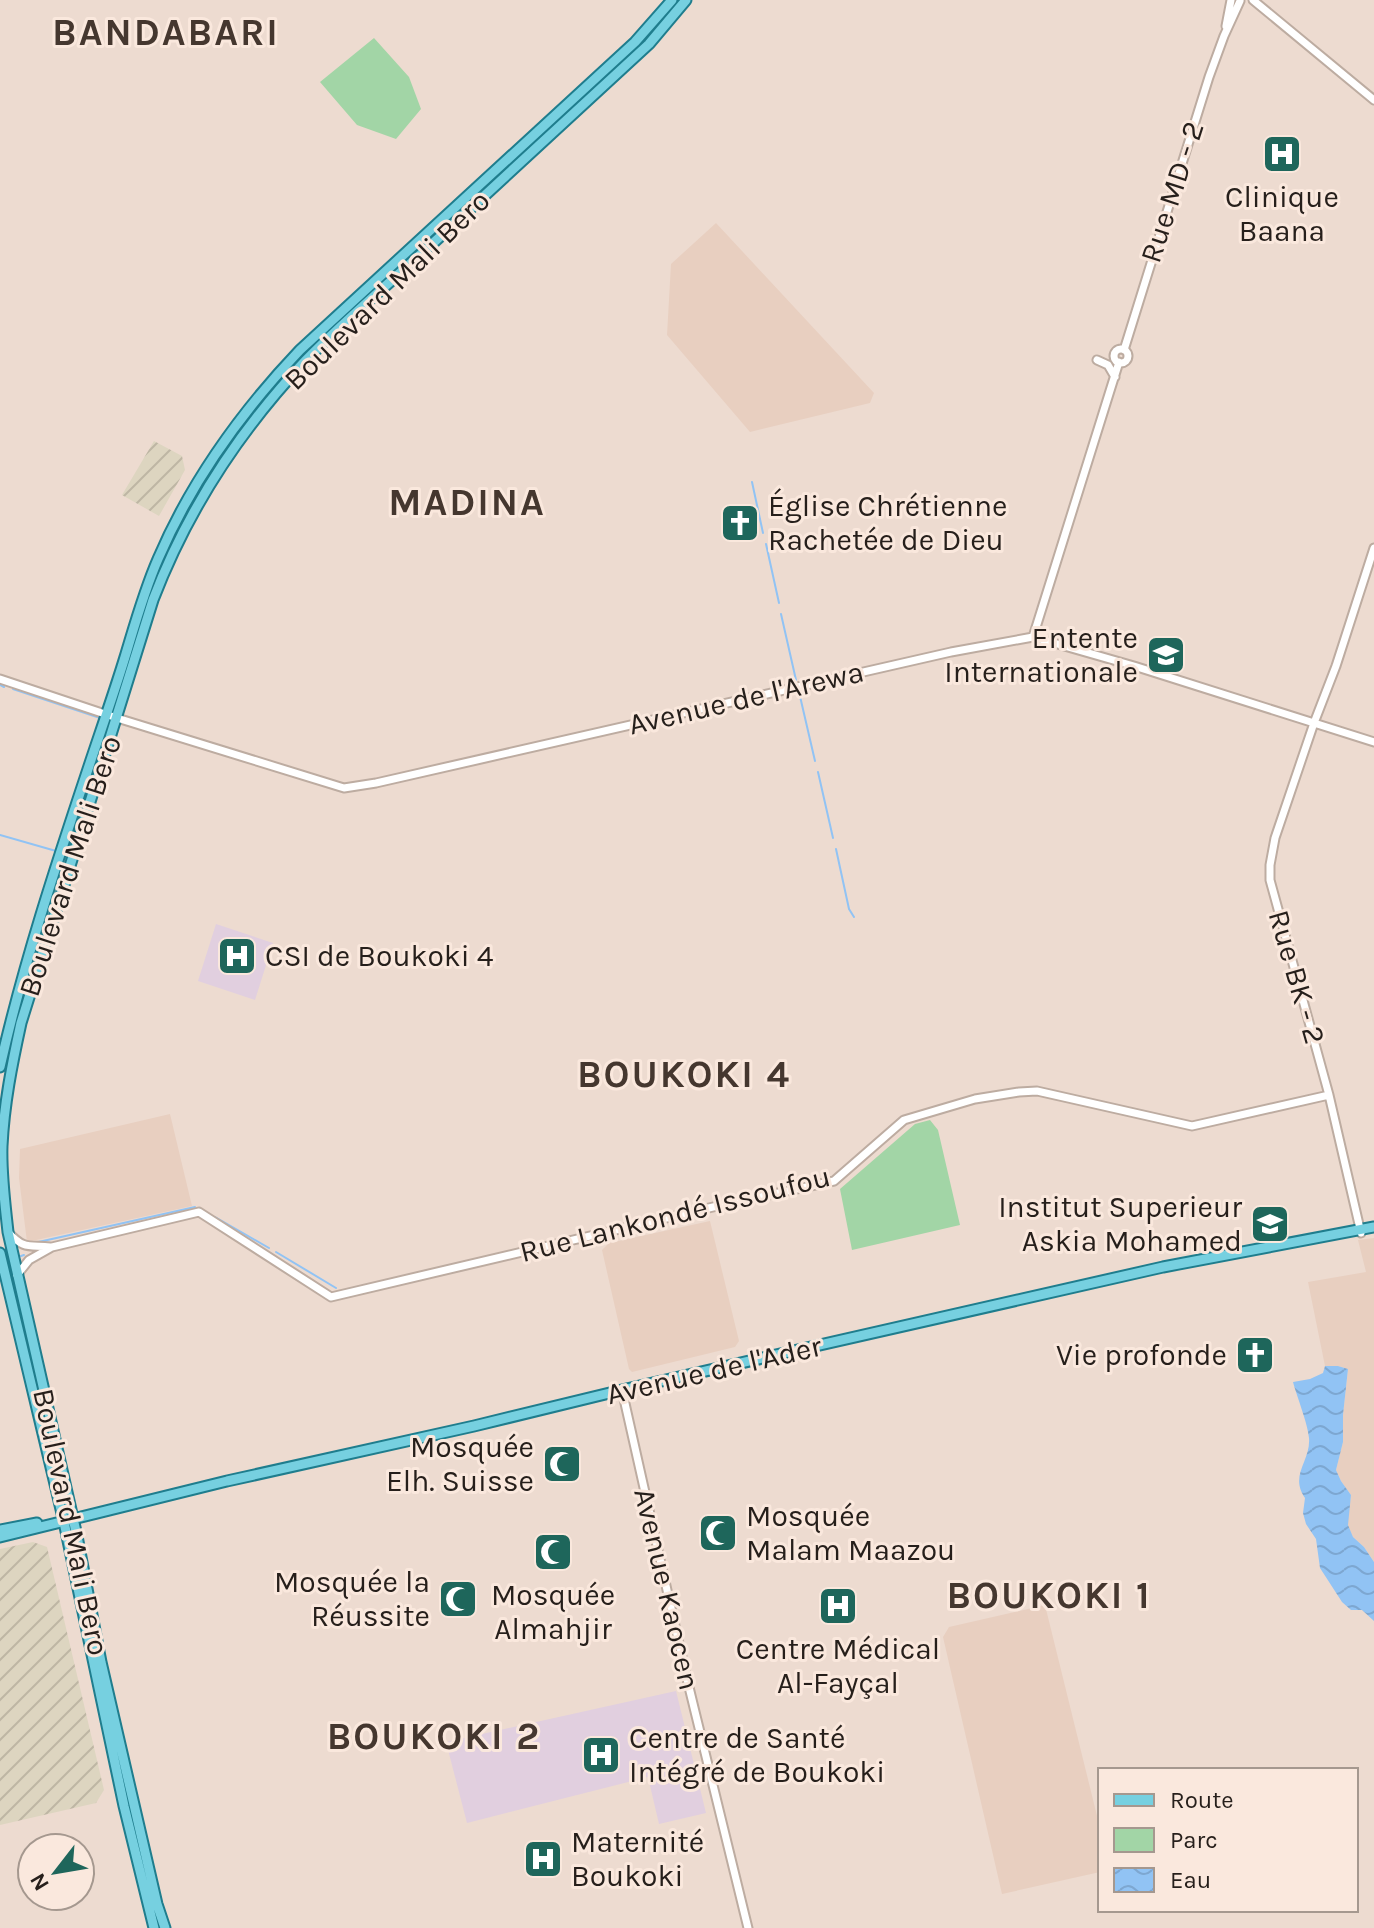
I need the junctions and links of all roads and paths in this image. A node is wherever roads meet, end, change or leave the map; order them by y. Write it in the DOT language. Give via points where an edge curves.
graph roads {
  1 [pos="672,0"];
  2 [pos="686,0"];
  3 [pos="1232,0"];
  4 [pos="1242,0"];
  5 [pos="1255,2"];
  6 [pos="1224,36"];
  7 [pos="1374,100"];
  8 [pos="512,163"];
  9 [pos="1097,360"];
  10 [pos="1115,377"];
  11 [pos="1374,548"];
  12 [pos="1033,637"];
  13 [pos="0,679"];
  14 [pos="112,716"];
  15 [pos="1314,723"];
  16 [pos="1374,742"];
  17 [pos="0,1067"];
  18 [pos="1329,1095"];
  19 [pos="1374,1229"];
  20 [pos="1359,1231"];
  21 [pos="8,1232"];
  22 [pos="52,1247"];
  23 [pos="0,1253"];
  24 [pos="17,1275"];
  25 [pos="622,1390"];
  26 [pos="66,1520"];
  27 [pos="0,1530"];
  28 [pos="0,1537"];
  29 [pos="154,1928"];
  30 [pos="165,1928"];
  31 [pos="748,1928"];
  1 -- 8 [label="main road, Boulevard Mali Bero"];
  2 -- 8 [label="main road, Boulevard Mali Bero" via="649,44"];
  3 -- 4 [label="street"];
  3 -- 6 [label="street, Rue MD - 2"];
  4 -- 5 [label="street"];
  4 -- 6 [label="street, Rue MD - 2"];
  5 -- 7 [label="street"];
  6 -- 10 [label="street, Rue MD - 2" via="1124,350 1128,358 1119,362"];
  8 -- 14 [label="main road, Boulevard Mali Bero" via="300,350 228,437 157,562"];
  9 -- 10 [label="street"];
  10 -- 12 [label="street"];
  11 -- 15 [label="street, Rue BK - 2"];
  12 -- 14 [label="street, Avenue de l'Arewa" via="352,788"];
  12 -- 15 [label="street, Avenue de l'Arewa"];
  13 -- 14 [label="street, Avenue de l'Arewa"];
  14 -- 17 [label="main road, Boulevard Mali Bero" via="43,910"];
  14 -- 21 [label="main road, Boulevard Mali Bero" via="7,1086 2,1146"];
  15 -- 16 [label="street, Avenue de l'Arewa"];
  15 -- 18 [label="street, Rue BK - 2" via="1275,838 1270,871"];
  18 -- 20 [label="street, Rue BK - 2"];
  18 -- 22 [label="street, Rue Lankondé Issoufou" via="1192,1126 1037,1091 975,1099 904,1120 834,1181 331,1297 199,1212"];
  19 -- 20 [label="main road, Avenue de l'Ader"];
  20 -- 25 [label="main road, Avenue de l'Ader" via="1163,1267"];
  21 -- 22 [label="street" via="27,1247"];
  21 -- 24 [label="main road, Boulevard Mali Bero"];
  22 -- 24 [label="street" via="29,1260"];
  23 -- 26 [label="main road, Boulevard Mali Bero"];
  24 -- 26 [label="main road, Boulevard Mali Bero"];
  25 -- 26 [label="main road, Avenue de l'Ader"];
  25 -- 31 [label="street, Avenue Kaocen"];
  26 -- 27 [label="main road"];
  26 -- 28 [label="main road"];
  26 -- 29 [label="main road, Boulevard Mali Bero"];
  26 -- 30 [label="main road, Boulevard Mali Bero"];
}
